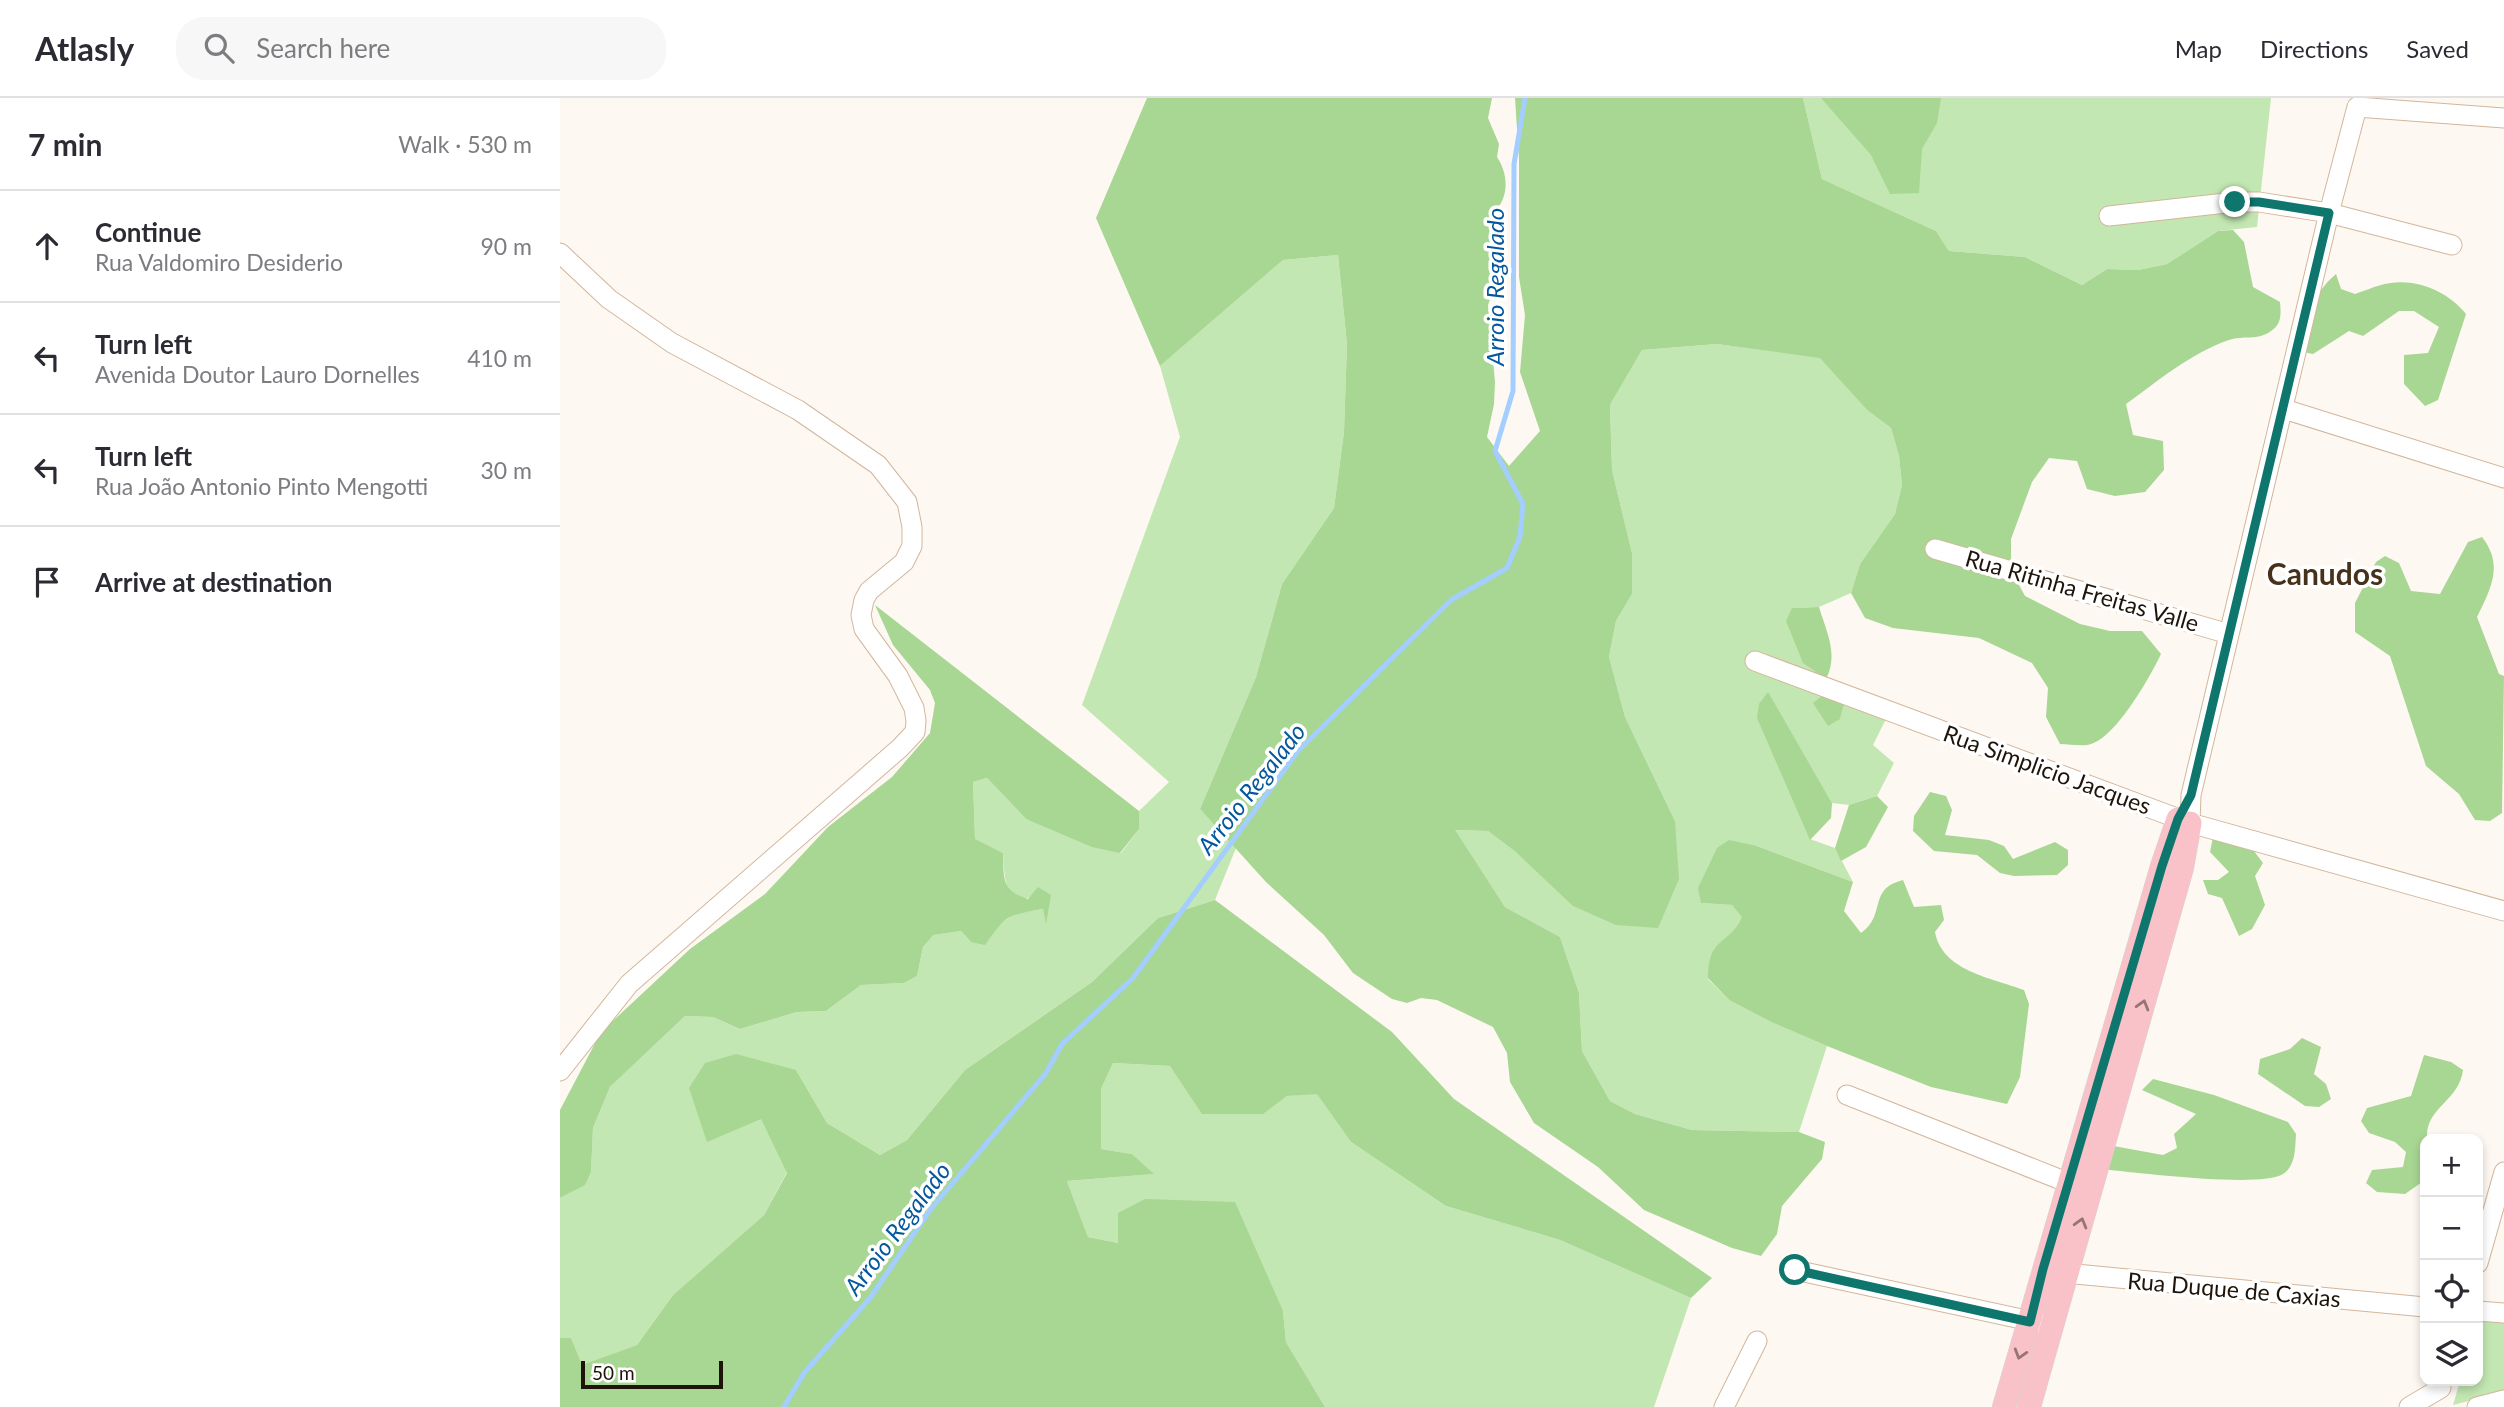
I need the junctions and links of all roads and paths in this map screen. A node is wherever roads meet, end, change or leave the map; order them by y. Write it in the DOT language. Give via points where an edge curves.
graph roads {
  1 [pos="2504,118"];
  2 [pos="2329,213"];
  3 [pos="2109,216"];
  4 [pos="2452,245"];
  5 [pos="560,253"];
  6 [pos="2284,409"];
  7 [pos="2504,478"];
  8 [pos="1934,549"];
  9 [pos="2229,634"];
  10 [pos="1755,661"];
  11 [pos="2184,821"];
  12 [pos="2504,911"];
  13 [pos="560,1071"];
  14 [pos="1847,1095"];
  15 [pos="2504,1172"];
  16 [pos="2069,1183"];
  17 [pos="2479,1260"];
  18 [pos="2043,1269"];
  19 [pos="1795,1270"];
  20 [pos="2066,1275"];
  21 [pos="2420,1307"];
  22 [pos="2483,1311"];
  23 [pos="2504,1313"];
  24 [pos="2041,1324"];
  25 [pos="1757,1341"];
  26 [pos="2439,1386"];
  27 [pos="2441,1386"];
  28 [pos="2504,1400"];
  29 [pos="1724,1407"];
  30 [pos="2004,1407"];
  31 [pos="2029,1407"];
  32 [pos="2409,1407"];
  33 [pos="2435,1407"];
  34 [pos="2477,1407"];
  1 -- 2 [label="street" via="2357,107"];
  2 -- 3 [label="street" via="2235,202"];
  2 -- 4 [label="street"];
  2 -- 6 [label="street"];
  5 -- 13 [label="street" via="610,299 672,343 798,410 878,465 900,492 907,502 912,546 904,562 869,591 861,615 864,629 898,676 916,721 915,732 900,748 629,984"];
  6 -- 7 [label="street"];
  6 -- 9 [label="street"];
  8 -- 9 [label="street, Rua Ritinha Freitas Valle"];
  9 -- 11 [label="street"];
  10 -- 11 [label="street, Rua Simplicio Jacques"];
  11 -- 12 [label="street, Rua Simplicio Jacques"];
  11 -- 16 [label="main road" via="2162,866"];
  20 -- 11 [label="main road, one-way" via="2182,869"];
  14 -- 16 [label="street"];
  15 -- 17 [label="street"];
  16 -- 18 [label="main road"];
  18 -- 20 [label="street, Rua Duque de Caxias"];
  18 -- 24 [label="main road"];
  19 -- 24 [label="street"];
  20 -- 21 [label="street, Rua Duque de Caxias"];
  20 -- 24 [label="main road"];
  22 -- 23 [label="street"];
  24 -- 30 [label="main road, one-way"];
  24 -- 31 [label="main road"];
  25 -- 29 [label="street"];
  26 -- 32 [label="street"];
  27 -- 33 [label="street"];
  28 -- 34 [label="street"];
}
